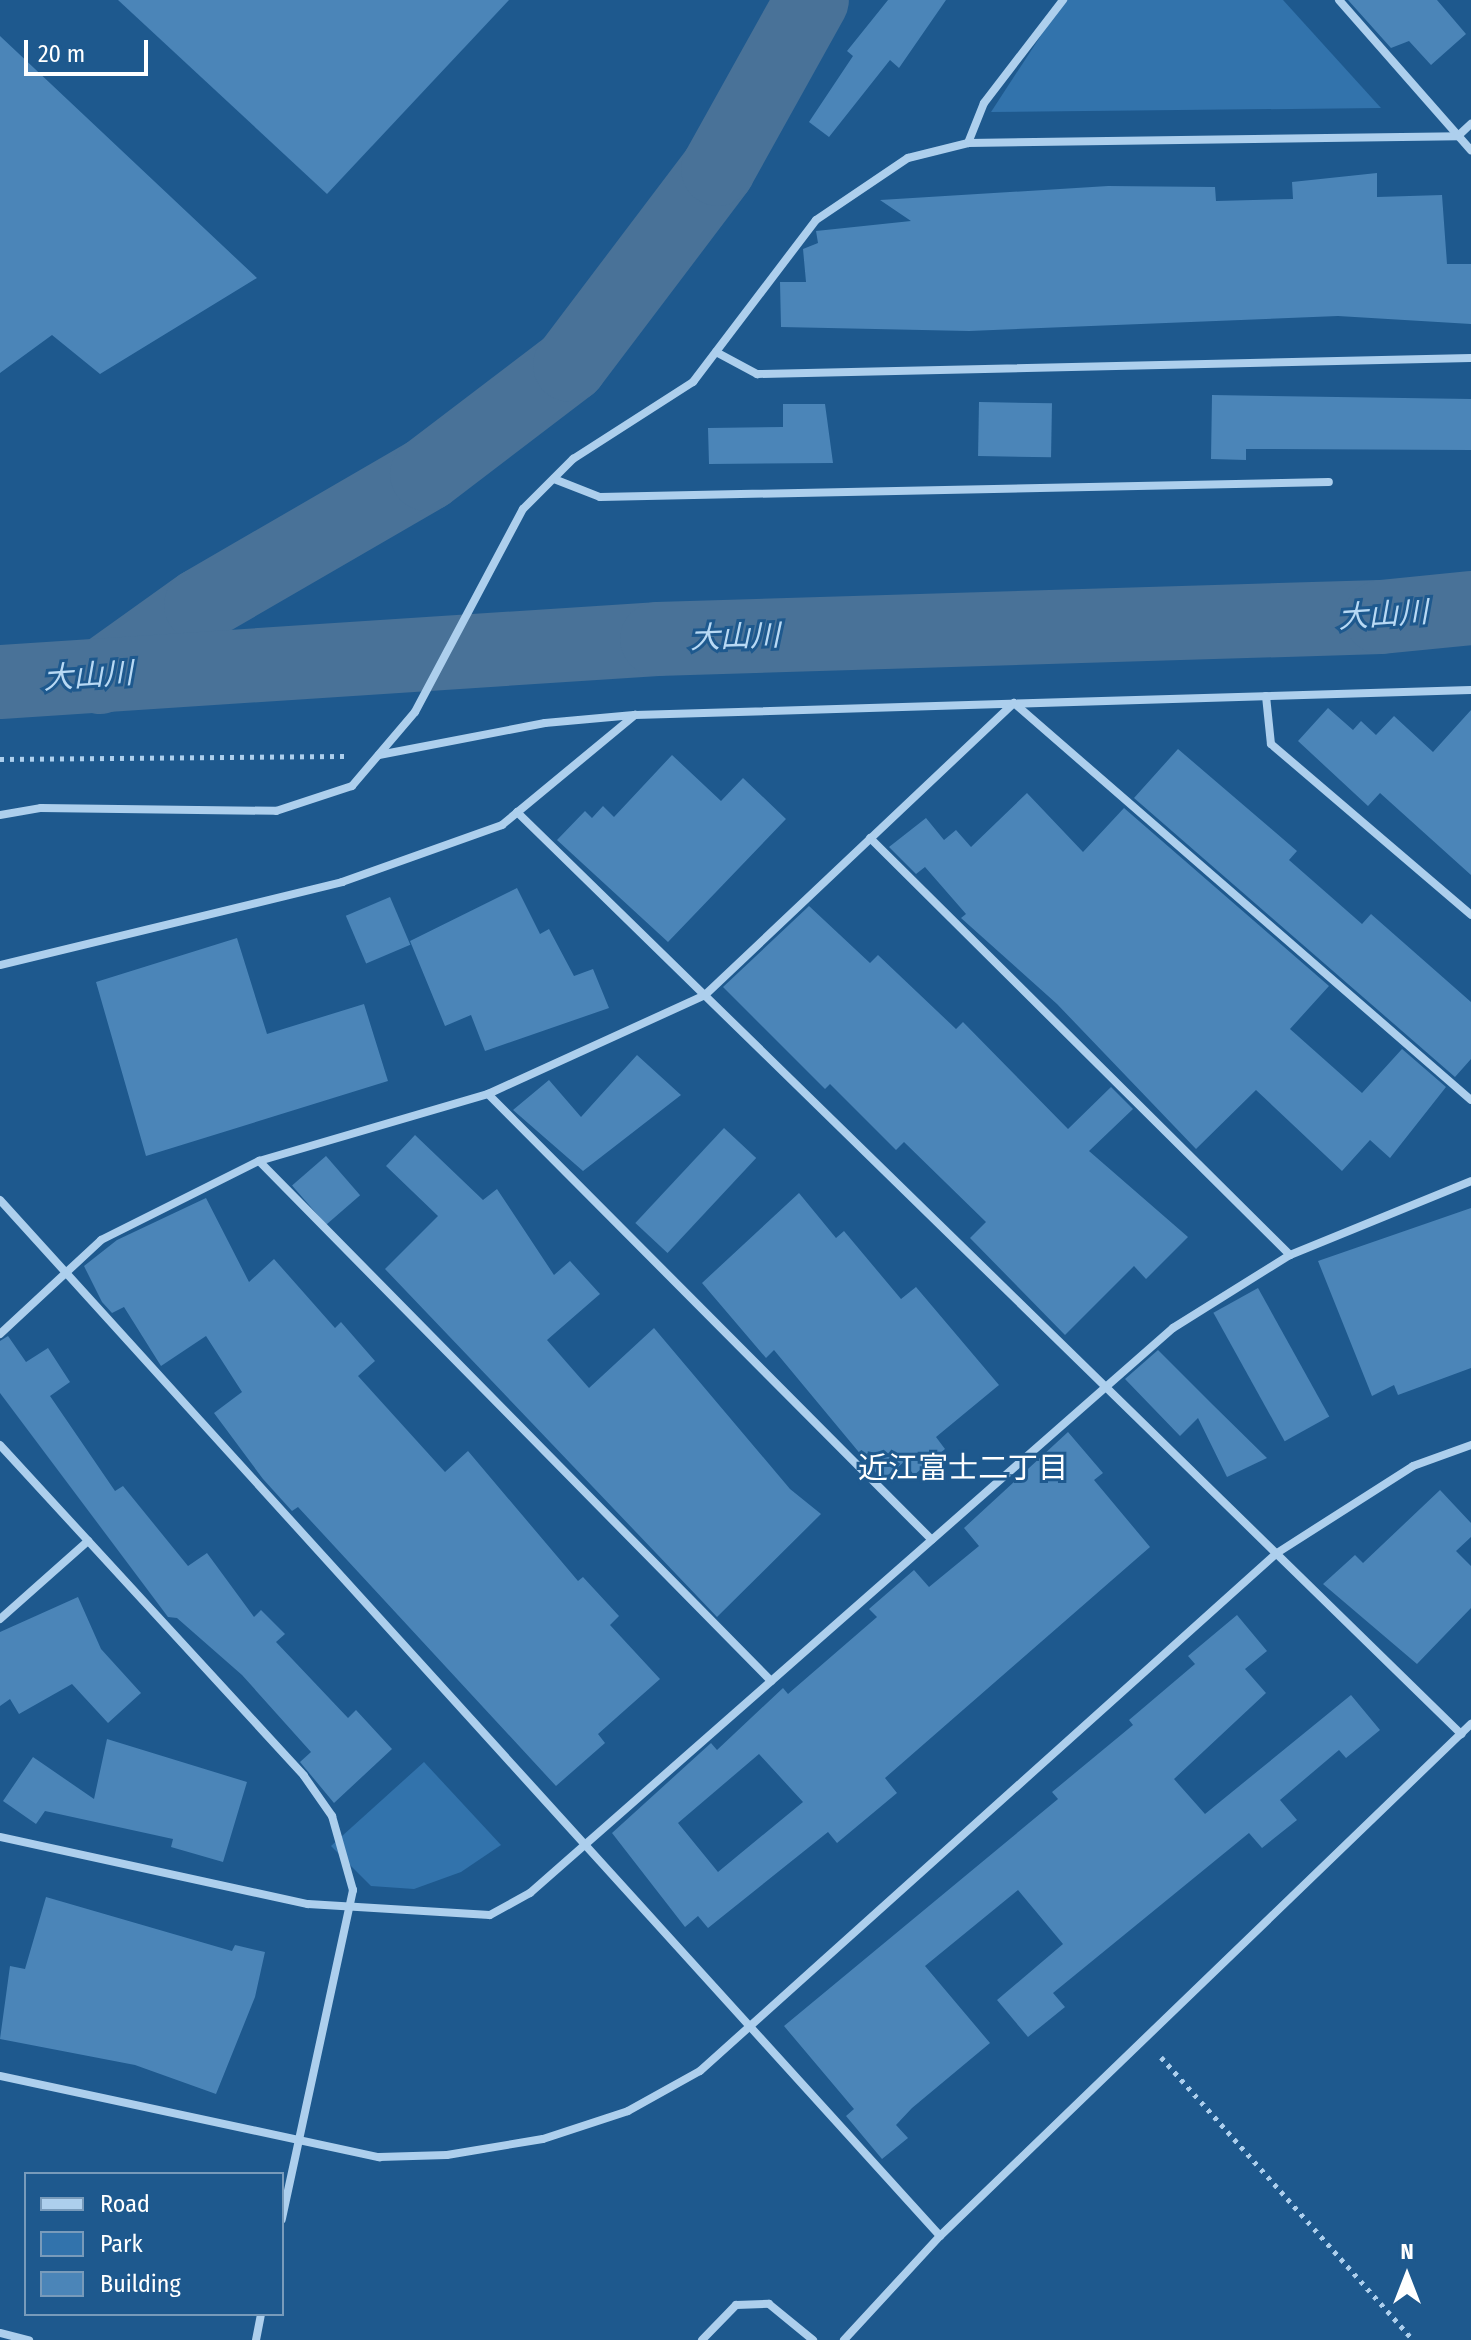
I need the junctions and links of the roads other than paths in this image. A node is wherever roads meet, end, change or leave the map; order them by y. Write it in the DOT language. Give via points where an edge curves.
graph roads {
  1 [pos="1063,0"];
  2 [pos="1339,0"];
  3 [pos="1471,124"];
  4 [pos="1458,136"];
  5 [pos="968,143"];
  6 [pos="1471,150"];
  7 [pos="716,352"];
  8 [pos="1471,358"];
  9 [pos="554,479"];
  10 [pos="1329,482"];
  11 [pos="1471,690"];
  12 [pos="1266,696"];
  13 [pos="1014,703"];
  14 [pos="635,715"];
  15 [pos="378,755"];
  16 [pos="517,812"];
  17 [pos="0,815"];
  18 [pos="870,838"];
  19 [pos="1471,915"];
  20 [pos="0,965"];
  21 [pos="705,995"];
  22 [pos="488,1094"];
  23 [pos="1471,1100"];
  24 [pos="259,1161"];
  25 [pos="1471,1181"];
  26 [pos="0,1200"];
  27 [pos="1290,1255"];
  28 [pos="66,1272"];
  29 [pos="0,1334"];
  30 [pos="1106,1387"];
  31 [pos="0,1445"];
  32 [pos="1471,1445"];
  33 [pos="932,1540"];
  34 [pos="88,1541"];
  35 [pos="1277,1553"];
  36 [pos="0,1619"];
  37 [pos="771,1681"];
  38 [pos="1471,1724"];
  39 [pos="1461,1734"];
  40 [pos="0,1837"];
  41 [pos="585,1845"];
  42 [pos="350,1907"];
  43 [pos="750,2026"];
  44 [pos="0,2076"];
  45 [pos="298,2145"];
  46 [pos="284,2210"];
  47 [pos="940,2236"];
  48 [pos="261,2316"];
  49 [pos="0,2333"];
  50 [pos="26,2340"];
  51 [pos="256,2340"];
  52 [pos="702,2340"];
  53 [pos="813,2340"];
  54 [pos="844,2340"];
  1 -- 5 [label="street" via="984,103"];
  2 -- 4 [label="street"];
  3 -- 4 [label="street"];
  4 -- 5 [label="street"];
  4 -- 6 [label="street"];
  5 -- 7 [label="street" via="908,158 816,220"];
  7 -- 8 [label="street" via="757,374"];
  7 -- 9 [label="street" via="693,382"];
  9 -- 10 [label="street" via="600,497"];
  9 -- 15 [label="street" via="523,509 415,712"];
  11 -- 12 [label="street"];
  12 -- 13 [label="street"];
  12 -- 19 [label="street" via="1271,744"];
  13 -- 14 [label="street"];
  13 -- 18 [label="street"];
  13 -- 23 [label="street"];
  14 -- 15 [label="street" via="545,723"];
  14 -- 16 [label="street"];
  15 -- 17 [label="street" via="352,786 276,811 41,808"];
  16 -- 20 [label="street" via="502,825 342,882"];
  16 -- 21 [label="street"];
  18 -- 21 [label="street"];
  18 -- 27 [label="street"];
  21 -- 22 [label="street"];
  21 -- 30 [label="street"];
  22 -- 24 [label="street"];
  22 -- 33 [label="street"];
  24 -- 28 [label="street" via="101,1240"];
  24 -- 37 [label="street"];
  25 -- 27 [label="street"];
  26 -- 28 [label="street"];
  27 -- 30 [label="street" via="1173,1328"];
  28 -- 29 [label="street"];
  28 -- 41 [label="street"];
  30 -- 33 [label="street"];
  30 -- 35 [label="street"];
  31 -- 34 [label="street"];
  32 -- 35 [label="street" via="1413,1466"];
  33 -- 37 [label="street"];
  34 -- 36 [label="street"];
  34 -- 42 [label="street" via="304,1776 332,1816 353,1890"];
  35 -- 39 [label="street"];
  35 -- 43 [label="street"];
  37 -- 41 [label="street"];
  38 -- 39 [label="street"];
  39 -- 47 [label="street"];
  40 -- 42 [label="street"];
  41 -- 42 [label="street" via="530,1893 490,1915"];
  41 -- 43 [label="street"];
  42 -- 45 [label="street"];
  43 -- 45 [label="street" via="700,2071 628,2111 543,2139 433,2156"];
  43 -- 47 [label="street"];
  44 -- 45 [label="street"];
  45 -- 46 [label="street"];
  47 -- 54 [label="street"];
  48 -- 51 [label="street"];
  49 -- 50 [label="street"];
  52 -- 53 [label="street" via="736,2305 769,2304"];
}
